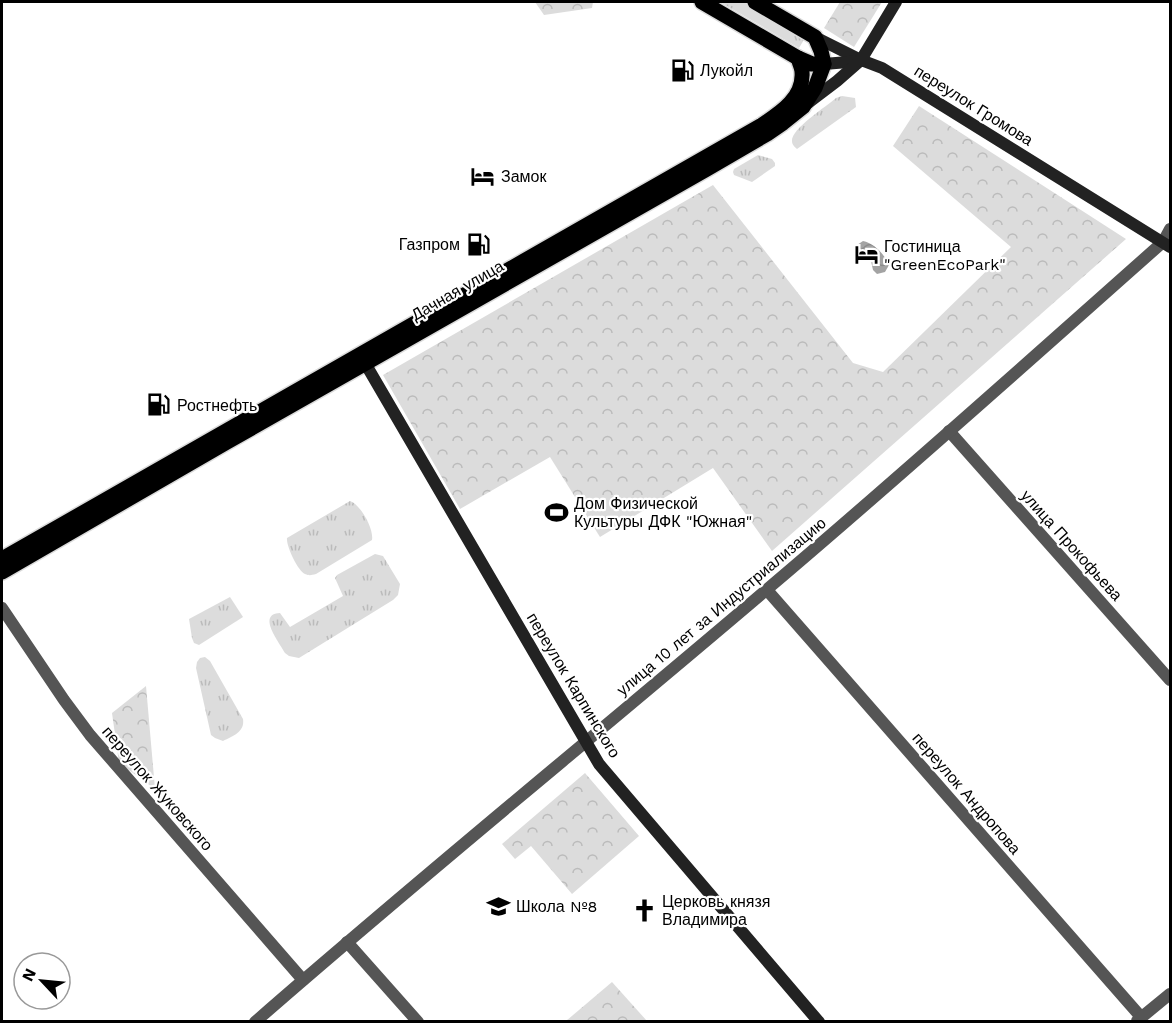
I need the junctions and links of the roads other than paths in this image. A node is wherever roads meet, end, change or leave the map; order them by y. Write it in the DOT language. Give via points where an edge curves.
graph roads {
  1 [pos="702,2"];
  2 [pos="755,2"];
  3 [pos="896,2"];
  4 [pos="815,37"];
  5 [pos="798,58"];
  6 [pos="861,60"];
  7 [pos="824,64"];
  8 [pos="797,105"];
  9 [pos="1170,229"];
  10 [pos="1167,244"];
  11 [pos="363,358"];
  12 [pos="949,431"];
  13 [pos="122,496"];
  14 [pos="2,559"];
  15 [pos="2,572"];
  16 [pos="767,590"];
  17 [pos="2,608"];
  18 [pos="1170,680"];
  19 [pos="586,742"];
  20 [pos="347,942"];
  21 [pos="303,980"];
  22 [pos="1170,994"];
  23 [pos="1139,1019"];
  24 [pos="256,1021"];
  25 [pos="418,1022"];
  26 [pos="819,1022"];
  1 -- 5 [label="main road"];
  2 -- 4 [label="main road, переулок Громова"];
  3 -- 6 [label="street, Дачная улица"];
  4 -- 6 [label="street, переулок Громова"];
  4 -- 7 [label="main road"];
  5 -- 7 [label="main road"];
  5 -- 8 [label="main road" via="802,72"];
  6 -- 7 [label="street"];
  6 -- 8 [label="street, Дачная улица" via="837,81"];
  6 -- 10 [label="street, переулок Громова" via="882,68"];
  7 -- 8 [label="main road" via="815,88"];
  8 -- 11 [label="main road, Дачная улица" via="783,123 717,164"];
  9 -- 10 [label="street, улица 10 лет за Индустриализацию"];
  10 -- 12 [label="street, улица 10 лет за Индустриализацию"];
  11 -- 13 [label="main road, Дачная улица"];
  11 -- 19 [label="street, переулок Карпинского"];
  12 -- 16 [label="street, улица 10 лет за Индустриализацию"];
  12 -- 18 [label="street, улица Прокофьева"];
  13 -- 14 [label="main road, Дачная улица"];
  13 -- 15 [label="main road, Дачная улица"];
  16 -- 19 [label="street, улица 10 лет за Индустриализацию"];
  16 -- 23 [label="street, переулок Андропова"];
  17 -- 21 [label="street, переулок Жуковского" via="90,735"];
  19 -- 20 [label="street, улица 10 лет за Индустриализацию"];
  19 -- 26 [label="street, переулок Карпинского" via="599,764"];
  20 -- 21 [label="street, улица 10 лет за Индустриализацию"];
  20 -- 25 [label="street"];
  21 -- 24 [label="street, улица 10 лет за Индустриализацию"];
  22 -- 23 [label="street"];
}
